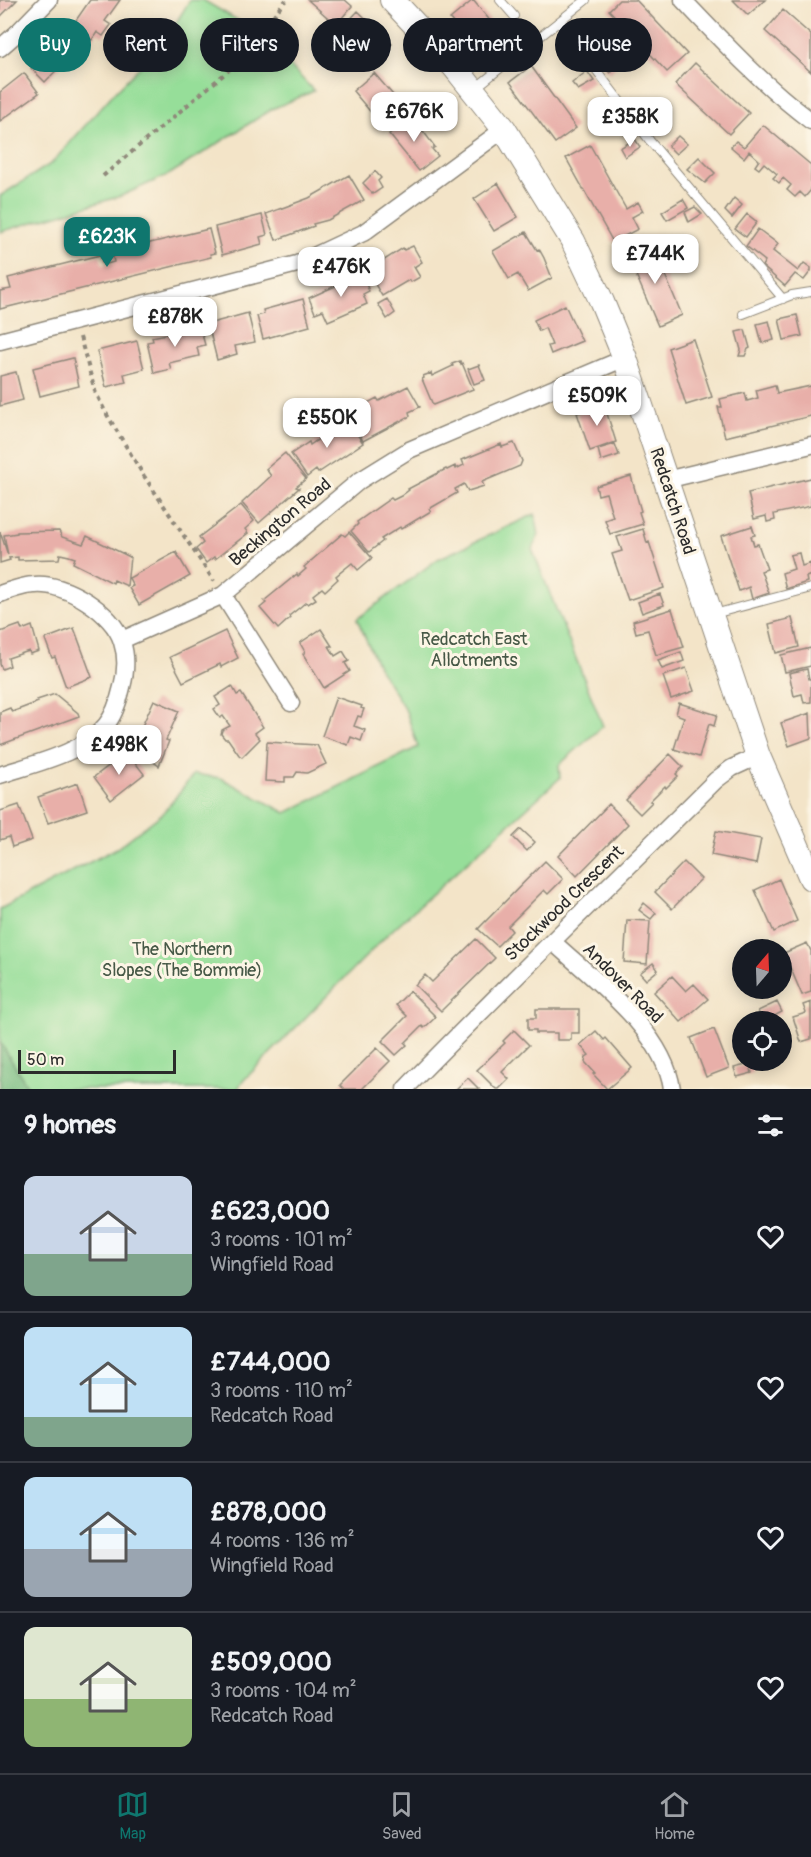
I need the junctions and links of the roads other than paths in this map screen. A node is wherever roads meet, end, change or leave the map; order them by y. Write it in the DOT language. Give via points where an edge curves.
graph roads {
  1 [pos="49,0"];
  2 [pos="392,0"];
  3 [pos="500,0"];
  4 [pos="586,0"];
  5 [pos="683,0"];
  6 [pos="514,16"];
  7 [pos="565,18"];
  8 [pos="555,26"];
  9 [pos="0,48"];
  10 [pos="598,72"];
  11 [pos="473,90"];
  12 [pos="811,121"];
  13 [pos="504,129"];
  14 [pos="811,292"];
  15 [pos="783,299"];
  16 [pos="743,314"];
  17 [pos="0,341"];
  18 [pos="626,358"];
  19 [pos="811,445"];
  20 [pos="666,480"];
  21 [pos="811,588"];
  22 [pos="0,594"];
  23 [pos="224,595"];
  24 [pos="711,615"];
  25 [pos="122,640"];
  26 [pos="291,703"];
  27 [pos="758,756"];
  28 [pos="0,775"];
  29 [pos="811,878"];
  30 [pos="553,942"];
  31 [pos="405,1089"];
  32 [pos="672,1089"];
  1 -- 9 [label="street"];
  2 -- 11 [label="main road, Redcatch Road"];
  3 -- 6 [label="lane"];
  4 -- 7 [label="lane"];
  5 -- 12 [label="street"];
  8 -- 11 [label="lane"];
  10 -- 15 [label="lane" via="650,141"];
  11 -- 13 [label="main road, Redcatch Road"];
  13 -- 17 [label="street" via="363,233 297,264"];
  13 -- 18 [label="main road, Redcatch Road" via="573,241"];
  14 -- 15 [label="lane"];
  15 -- 16 [label="lane"];
  18 -- 20 [label="main road, Redcatch Road"];
  18 -- 23 [label="street, Beckington Road" via="409,450 359,481"];
  19 -- 20 [label="street"];
  20 -- 24 [label="main road, Redcatch Road"];
  21 -- 24 [label="lane"];
  22 -- 25 [label="street" via="37,584 67,590 92,604"];
  23 -- 25 [label="street, Beckington Road"];
  23 -- 26 [label="street"];
  24 -- 27 [label="main road, Redcatch Road"];
  25 -- 28 [label="street" via="126,663 123,684 106,725 85,743"];
  27 -- 29 [label="main road, Redcatch Road"];
  27 -- 30 [label="street, Stockwood Crescent" via="716,780"];
  30 -- 31 [label="street, Stockwood Crescent"];
  30 -- 32 [label="street, Andover Road" via="645,1030 661,1055"];
}
